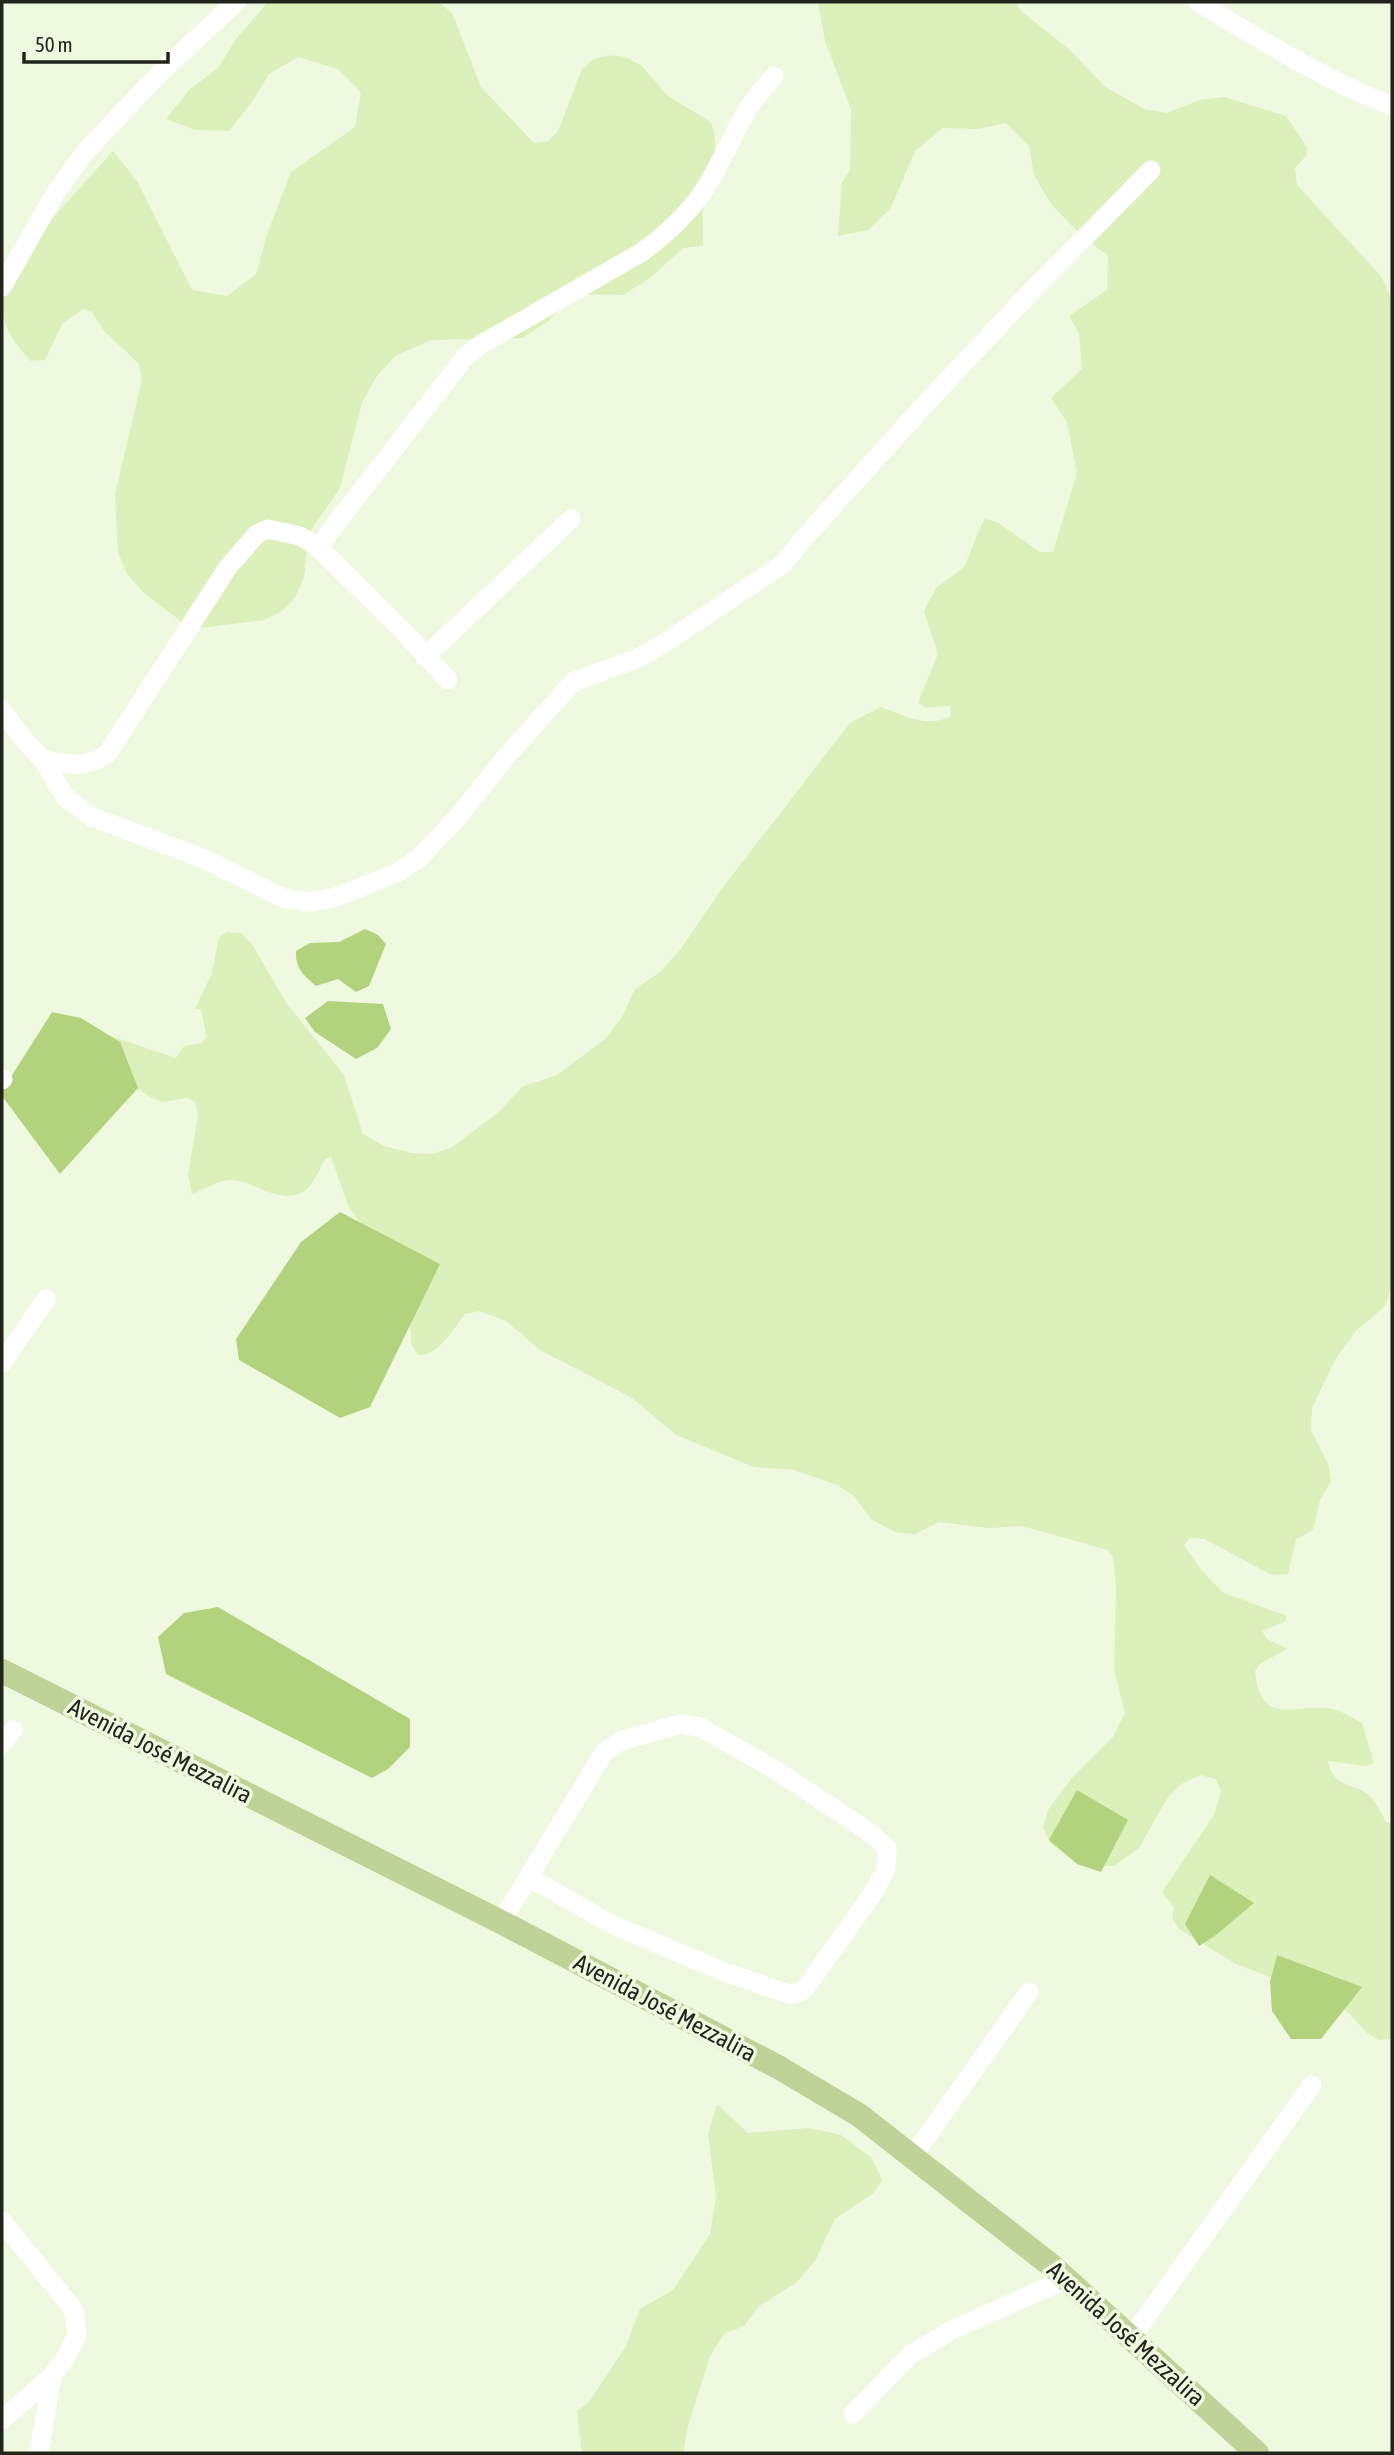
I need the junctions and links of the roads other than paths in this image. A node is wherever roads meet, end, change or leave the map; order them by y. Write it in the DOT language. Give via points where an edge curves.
graph roads {
  1 [pos="236,2"];
  2 [pos="1198,2"];
  3 [pos="774,76"];
  4 [pos="1392,106"];
  5 [pos="1152,170"];
  6 [pos="2,287"];
  7 [pos="571,519"];
  8 [pos="318,547"];
  9 [pos="425,657"];
  10 [pos="448,680"];
  11 [pos="2,710"];
  12 [pos="43,760"];
  13 [pos="46,1299"];
  14 [pos="2,1363"];
  15 [pos="2,1671"];
  16 [pos="528,1877"];
  17 [pos="501,1922"];
  18 [pos="1029,1992"];
  19 [pos="1312,2085"];
  20 [pos="913,2156"];
  21 [pos="2,2221"];
  22 [pos="1066,2278"];
  23 [pos="1131,2339"];
  24 [pos="52,2376"];
  25 [pos="853,2414"];
  26 [pos="2,2420"];
  27 [pos="38,2453"];
  28 [pos="1257,2453"];
  1 -- 6 [label="street" via="86,150 56,192"];
  2 -- 4 [label="street"];
  3 -- 8 [label="street" via="748,108 718,167 682,218 642,252 465,357"];
  5 -- 12 [label="street" via="929,400 783,564 636,659 573,682 457,818 419,858 397,873 333,898 308,902 283,898 202,858 92,817 65,797"];
  7 -- 9 [label="street"];
  8 -- 9 [label="street"];
  8 -- 12 [label="street" via="282,531 268,529 257,534 228,567 108,752 80,766"];
  9 -- 10 [label="street"];
  11 -- 12 [label="street"];
  13 -- 14 [label="street"];
  15 -- 17 [label="main road, Avenida José Mezzalira"];
  16 -- 16 [label="street" via="606,1751 621,1741 680,1724 700,1727 774,1769 887,1848 886,1868 874,1892 804,1990 792,1995 613,1925"];
  16 -- 17 [label="street"];
  17 -- 20 [label="main road, Avenida José Mezzalira" via="778,2067 859,2115"];
  18 -- 20 [label="street"];
  19 -- 23 [label="street"];
  20 -- 22 [label="main road, Avenida José Mezzalira"];
  21 -- 24 [label="street" via="74,2310 77,2335"];
  22 -- 23 [label="main road, Avenida José Mezzalira"];
  22 -- 25 [label="street" via="952,2330 911,2355"];
  23 -- 28 [label="main road, Avenida José Mezzalira"];
  24 -- 26 [label="street"];
  24 -- 27 [label="street"];
}
